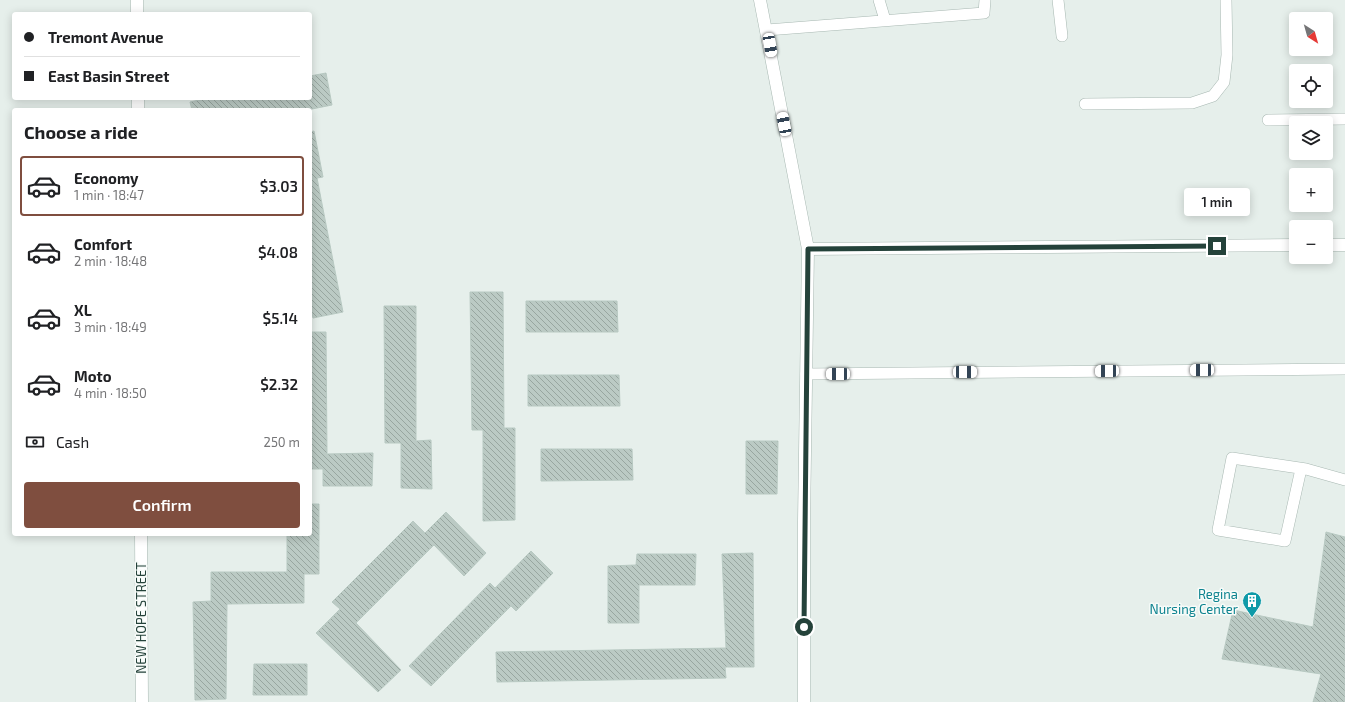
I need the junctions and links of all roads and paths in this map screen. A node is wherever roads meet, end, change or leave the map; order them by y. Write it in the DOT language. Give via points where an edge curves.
graph roads {
  1 [pos="137,0"];
  2 [pos="760,0"];
  3 [pos="879,0"];
  4 [pos="985,0"];
  5 [pos="1058,0"];
  6 [pos="1226,0"];
  7 [pos="137,12"];
  8 [pos="885,20"];
  9 [pos="767,30"];
  10 [pos="1062,36"];
  11 [pos="1086,104"];
  12 [pos="1345,119"];
  13 [pos="1268,120"];
  14 [pos="1289,245"];
  15 [pos="1333,245"];
  16 [pos="1345,245"];
  17 [pos="808,249"];
  18 [pos="1345,368"];
  19 [pos="806,374"];
  20 [pos="1301,469"];
  21 [pos="1345,480"];
  22 [pos="141,536"];
  23 [pos="142,702"];
  24 [pos="804,702"];
  1 -- 7 [label="street"];
  2 -- 9 [label="street"];
  3 -- 8 [label="lane"];
  4 -- 8 [label="lane" via="984,13"];
  5 -- 10 [label="lane"];
  6 -- 11 [label="lane" via="1227,55 1224,82 1213,96 1192,103"];
  8 -- 9 [label="lane"];
  9 -- 17 [label="street"];
  12 -- 13 [label="lane"];
  14 -- 17 [label="street"];
  15 -- 16 [label="street"];
  17 -- 19 [label="street"];
  18 -- 19 [label="lane"];
  19 -- 24 [label="street"];
  20 -- 20 [label="lane" via="1232,458 1218,530 1286,541"];
  20 -- 21 [label="lane"];
  22 -- 23 [label="street, NEW HOPE STREET"];
}
